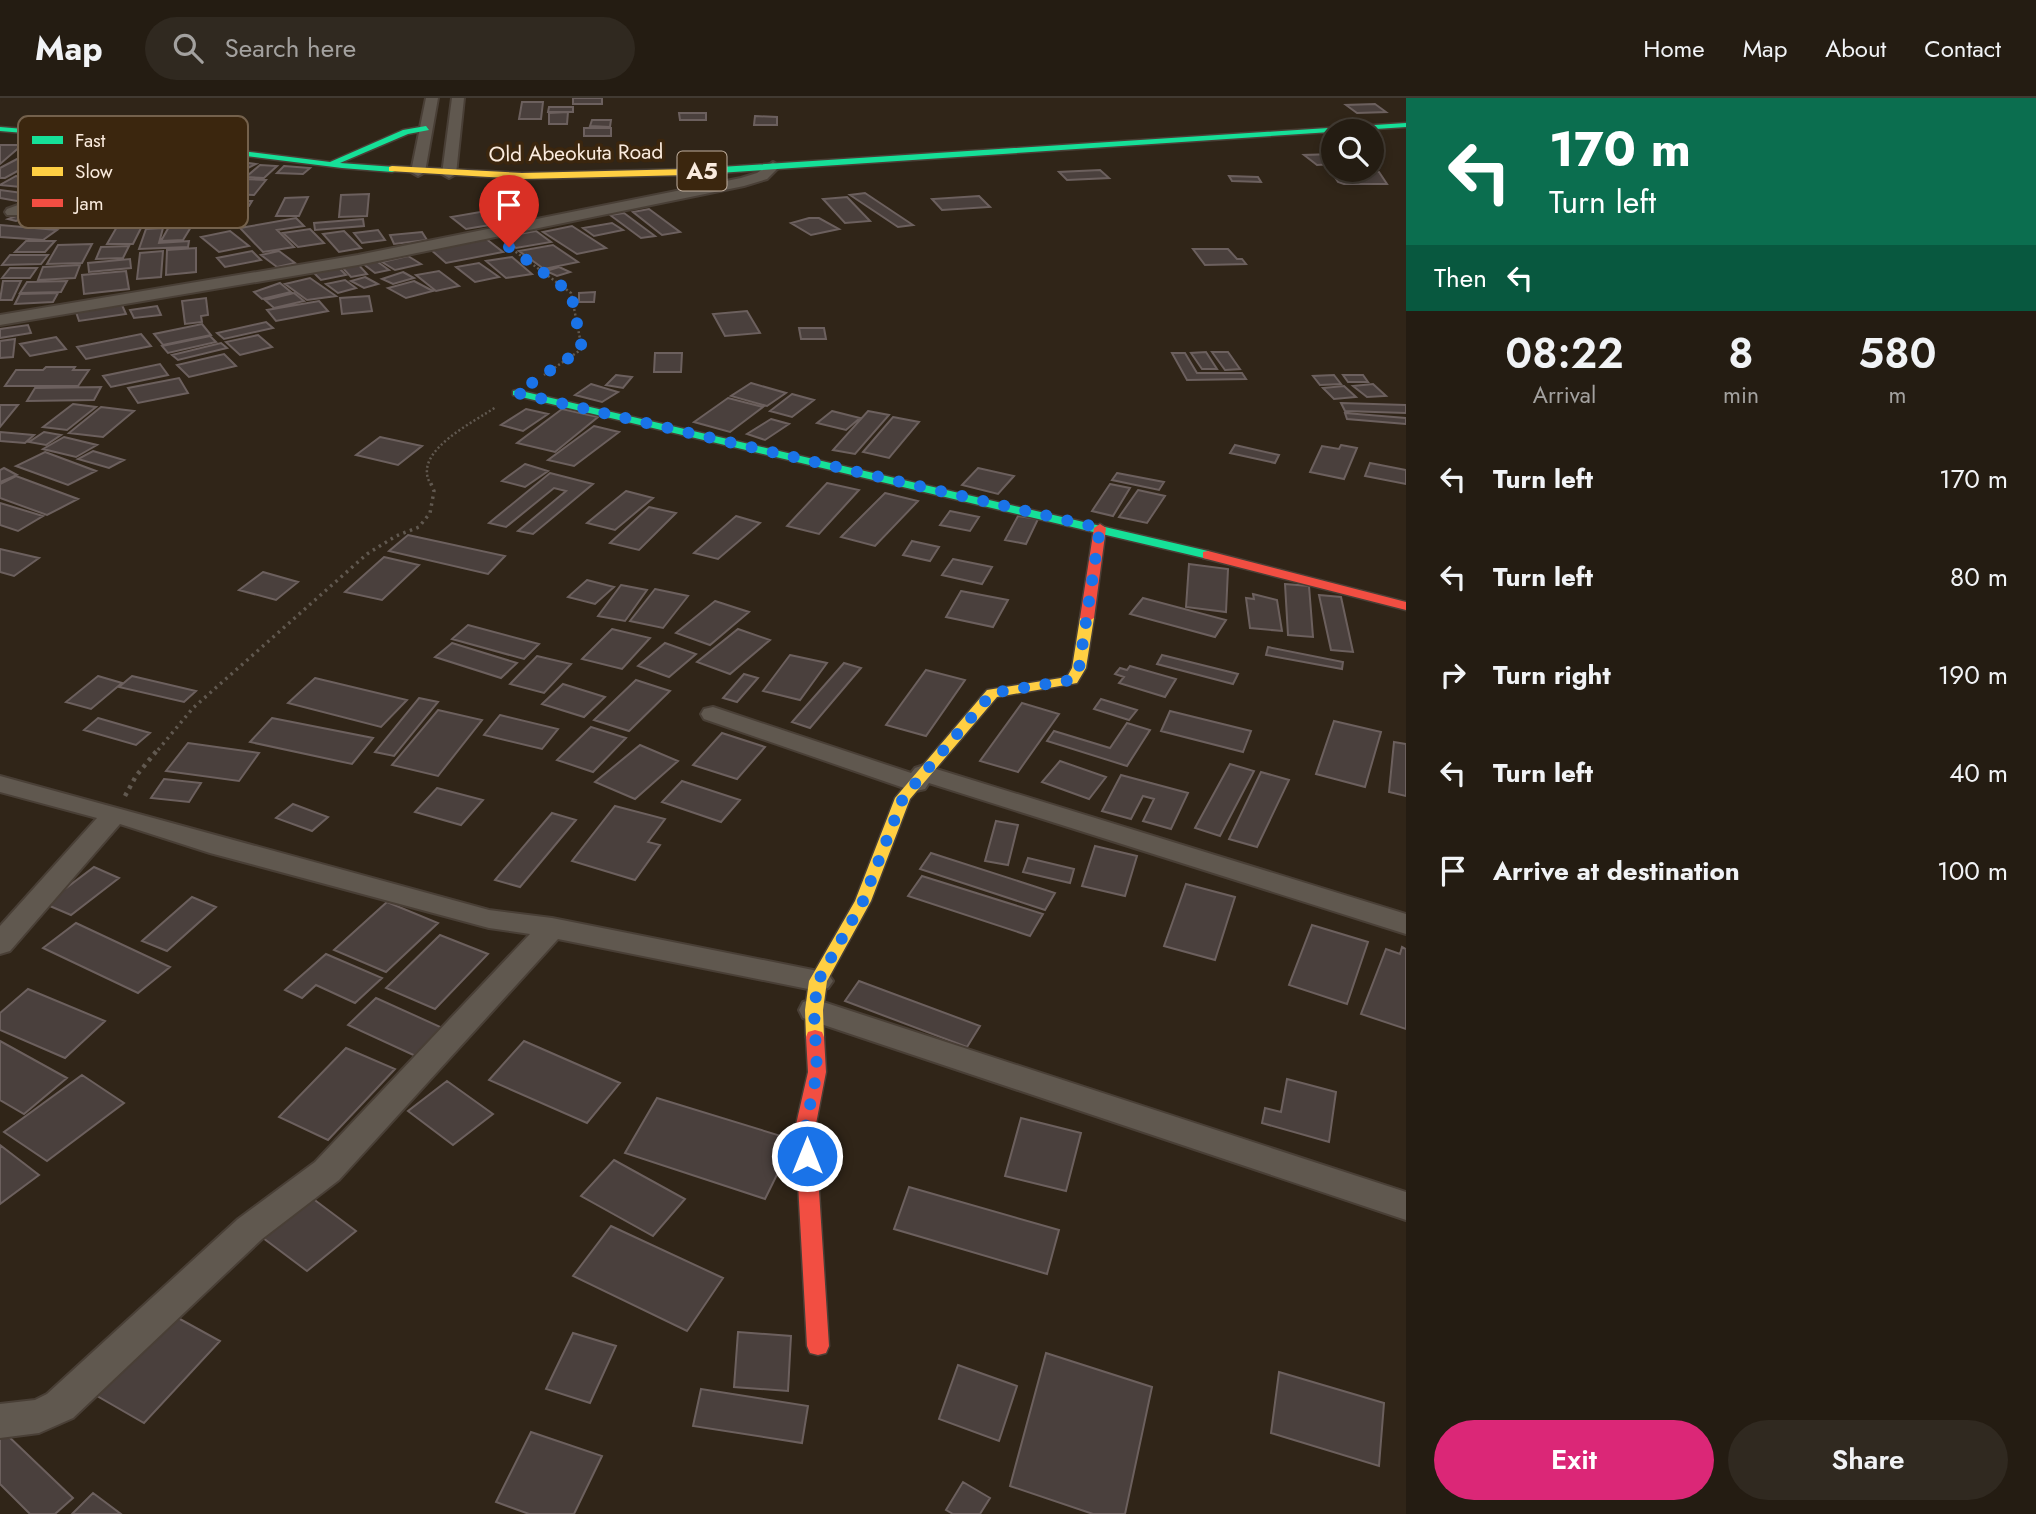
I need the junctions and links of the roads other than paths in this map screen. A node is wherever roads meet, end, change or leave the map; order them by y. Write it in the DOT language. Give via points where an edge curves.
graph roads {
  1 [pos="432,98"];
  2 [pos="458,98"];
  3 [pos="1406,125"];
  4 [pos="426,128"];
  5 [pos="0,129"];
  6 [pos="455,129"];
  7 [pos="18,130"];
  8 [pos="248,154"];
  9 [pos="330,165"];
  10 [pos="773,166"];
  11 [pos="418,172"];
  12 [pos="449,174"];
  13 [pos="18,210"];
  14 [pos="12,212"];
  15 [pos="0,320"];
  16 [pos="517,393"];
  17 [pos="1100,528"];
  18 [pos="1406,606"];
  19 [pos="713,714"];
  20 [pos="920,778"];
  21 [pos="0,784"];
  22 [pos="115,814"];
  23 [pos="1406,924"];
  24 [pos="552,928"];
  25 [pos="0,944"];
  26 [pos="816,995"];
  27 [pos="1406,1206"];
  28 [pos="818,1346"];
  29 [pos="0,1421"];
  1 -- 4 [label="street"];
  2 -- 6 [label="street"];
  3 -- 10 [label="main road, Old Abeokuta Road / A5"];
  4 -- 6 [label="street"];
  4 -- 9 [label="main road"];
  4 -- 11 [label="street"];
  5 -- 7 [label="main road, Old Abeokuta Road / A5"];
  6 -- 12 [label="street"];
  8 -- 9 [label="main road, Old Abeokuta Road / A5"];
  9 -- 11 [label="main road, Old Abeokuta Road / A5"];
  10 -- 12 [label="main road, Old Abeokuta Road / A5" via="598,176"];
  10 -- 15 [label="street" via="744,182 492,233 196,289"];
  11 -- 12 [label="main road, Old Abeokuta Road / A5"];
  13 -- 14 [label="street"];
  16 -- 17 [label="main road"];
  17 -- 18 [label="main road"];
  17 -- 20 [label="main road" via="1079,668 1072,680 992,693"];
  19 -- 20 [label="street"];
  20 -- 23 [label="street"];
  20 -- 26 [label="main road" via="903,798 863,901"];
  21 -- 22 [label="street"];
  22 -- 24 [label="street" via="412,899 489,919"];
  22 -- 25 [label="street"];
  24 -- 26 [label="street"];
  24 -- 29 [label="street" via="327,1171 250,1229 60,1405 39,1416"];
  26 -- 27 [label="street"];
  26 -- 28 [label="main road" via="817,1072 805,1129"];
}
